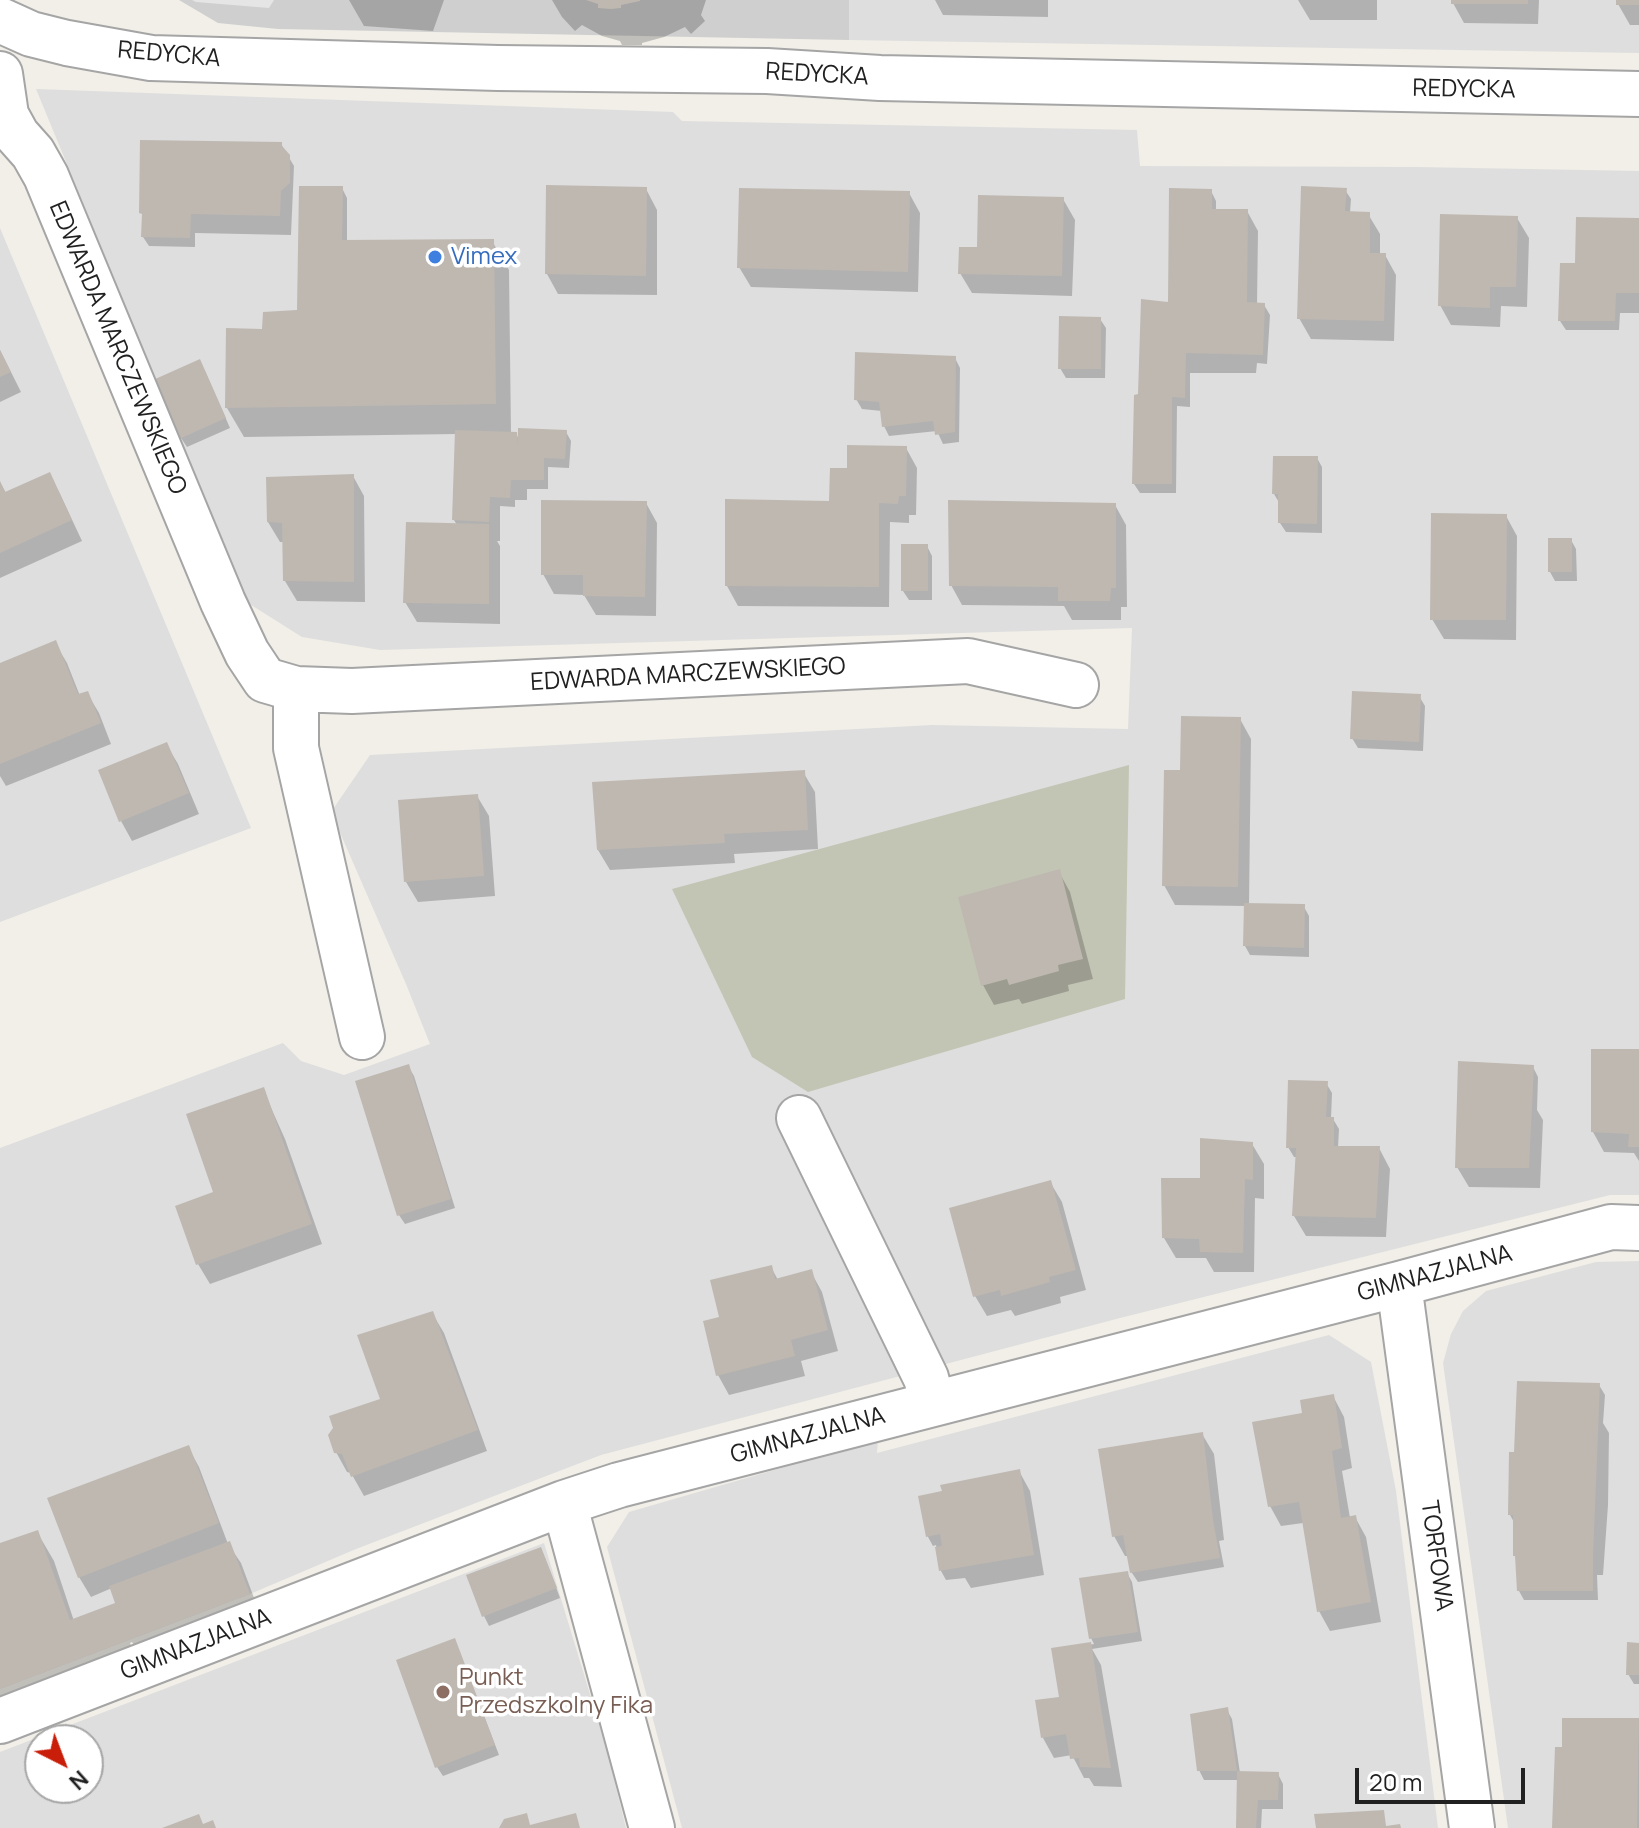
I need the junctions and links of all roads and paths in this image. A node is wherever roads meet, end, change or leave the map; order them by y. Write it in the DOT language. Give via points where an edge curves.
graph roads {
  1 [pos="4,35"];
  2 [pos="0,74"];
  3 [pos="1639,94"];
  4 [pos="1076,685"];
  5 [pos="296,689"];
  6 [pos="362,1037"];
  7 [pos="799,1118"];
  8 [pos="1639,1228"];
  9 [pos="1399,1284"];
  10 [pos="933,1404"];
  11 [pos="564,1503"];
  12 [pos="0,1721"];
  13 [pos="652,1828"];
  14 [pos="1472,1828"];
  1 -- 3 [label="street, REDYCKA" via="31,34 151,58"];
  2 -- 5 [label="street, EDWARDA MARCZEWSKIEGO" via="6,115 46,176 247,653 265,680"];
  4 -- 5 [label="street, EDWARDA MARCZEWSKIEGO" via="968,661 352,691"];
  5 -- 6 [label="street" via="296,748"];
  7 -- 10 [label="street" via="926,1378"];
  8 -- 9 [label="street, GIMNAZJALNA" via="1611,1227"];
  9 -- 10 [label="street, GIMNAZJALNA"];
  9 -- 14 [label="street, TORFOWA"];
  10 -- 11 [label="street, GIMNAZJALNA"];
  11 -- 12 [label="street, GIMNAZJALNA"];
  11 -- 13 [label="street"];
}
